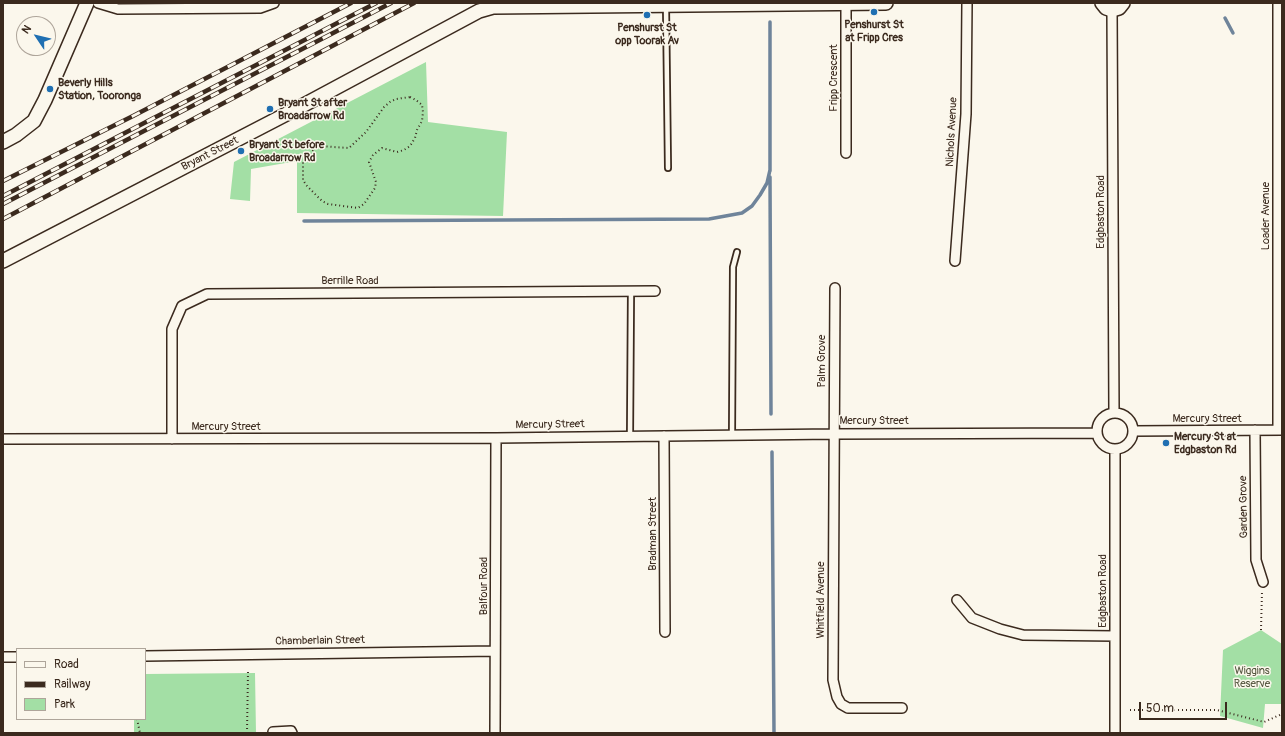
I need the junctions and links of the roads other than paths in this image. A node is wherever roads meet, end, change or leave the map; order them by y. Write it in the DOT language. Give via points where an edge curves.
graph roads {
  1 [pos="87,3"];
  2 [pos="98,3"];
  3 [pos="274,3"];
  4 [pos="886,3"];
  5 [pos="967,3"];
  6 [pos="1278,3"];
  7 [pos="704,4"];
  8 [pos="846,4"];
  9 [pos="666,5"];
  10 [pos="1112,5"];
  11 [pos="3,142"];
  12 [pos="846,153"];
  13 [pos="668,168"];
  14 [pos="737,252"];
  15 [pos="3,261"];
  16 [pos="955,261"];
  17 [pos="835,288"];
  18 [pos="1280,290"];
  19 [pos="631,291"];
  20 [pos="655,291"];
  21 [pos="1114,413"];
  22 [pos="1255,430"];
  23 [pos="1280,430"];
  24 [pos="1133,431"];
  25 [pos="1097,433"];
  26 [pos="834,434"];
  27 [pos="732,435"];
  28 [pos="630,436"];
  29 [pos="664,436"];
  30 [pos="496,438"];
  31 [pos="3,439"];
  32 [pos="172,439"];
  33 [pos="1115,450"];
  34 [pos="1262,582"];
  35 [pos="957,600"];
  36 [pos="665,632"];
  37 [pos="1115,636"];
  38 [pos="495,651"];
  39 [pos="146,656"];
  40 [pos="3,657"];
  41 [pos="16,657"];
  42 [pos="902,708"];
  43 [pos="273,733"];
  44 [pos="292,733"];
  45 [pos="495,733"];
  46 [pos="1115,733"];
  1 -- 11 [label="street" via="34,121"];
  2 -- 3 [label="street" via="118,9 260,8"];
  4 -- 8 [label="street, Bryant Street"];
  5 -- 16 [label="street, Nichols Avenue" via="966,114"];
  6 -- 18 [label="street, Loader Avenue"];
  7 -- 8 [label="street, Bryant Street"];
  7 -- 9 [label="street, Bryant Street"];
  8 -- 12 [label="street, Fripp Crescent"];
  9 -- 13 [label="lane"];
  9 -- 15 [label="street, Bryant Street" via="507,6 479,11 300,108"];
  10 -- 21 [label="street, Edgbaston Road"];
  14 -- 27 [label="lane" via="734,267"];
  17 -- 26 [label="street, Palm Grove"];
  18 -- 23 [label="street, Loader Avenue"];
  19 -- 20 [label="street, Berrille Road"];
  19 -- 28 [label="lane"];
  19 -- 32 [label="street, Berrille Road" via="207,294 182,306 172,329"];
  21 -- 24 [label="street" via="1125,416"];
  21 -- 25 [label="street" via="1104,417"];
  22 -- 23 [label="street, Mercury Street"];
  22 -- 24 [label="street, Mercury Street"];
  22 -- 34 [label="street, Garden Grove" via="1256,560"];
  24 -- 33 [label="street" via="1125,446"];
  25 -- 26 [label="street, Mercury Street"];
  25 -- 33 [label="street" via="1100,443"];
  26 -- 27 [label="street, Mercury Street"];
  26 -- 42 [label="street, Whitfield Avenue" via="835,691 841,704 848,708"];
  27 -- 29 [label="street, Mercury Street"];
  28 -- 29 [label="street, Mercury Street"];
  28 -- 30 [label="street, Mercury Street"];
  29 -- 36 [label="street, Bradman Street"];
  30 -- 32 [label="street, Mercury Street"];
  30 -- 38 [label="street, Balfour Road"];
  31 -- 32 [label="street, Mercury Street"];
  33 -- 37 [label="street, Edgbaston Road"];
  35 -- 37 [label="street" via="972,618 1023,635"];
  37 -- 46 [label="street, Edgbaston Road"];
  38 -- 39 [label="street, Chamberlain Street"];
  38 -- 45 [label="street, Balfour Road"];
  40 -- 41 [label="street"];
  43 -- 44 [label="street"];
}
